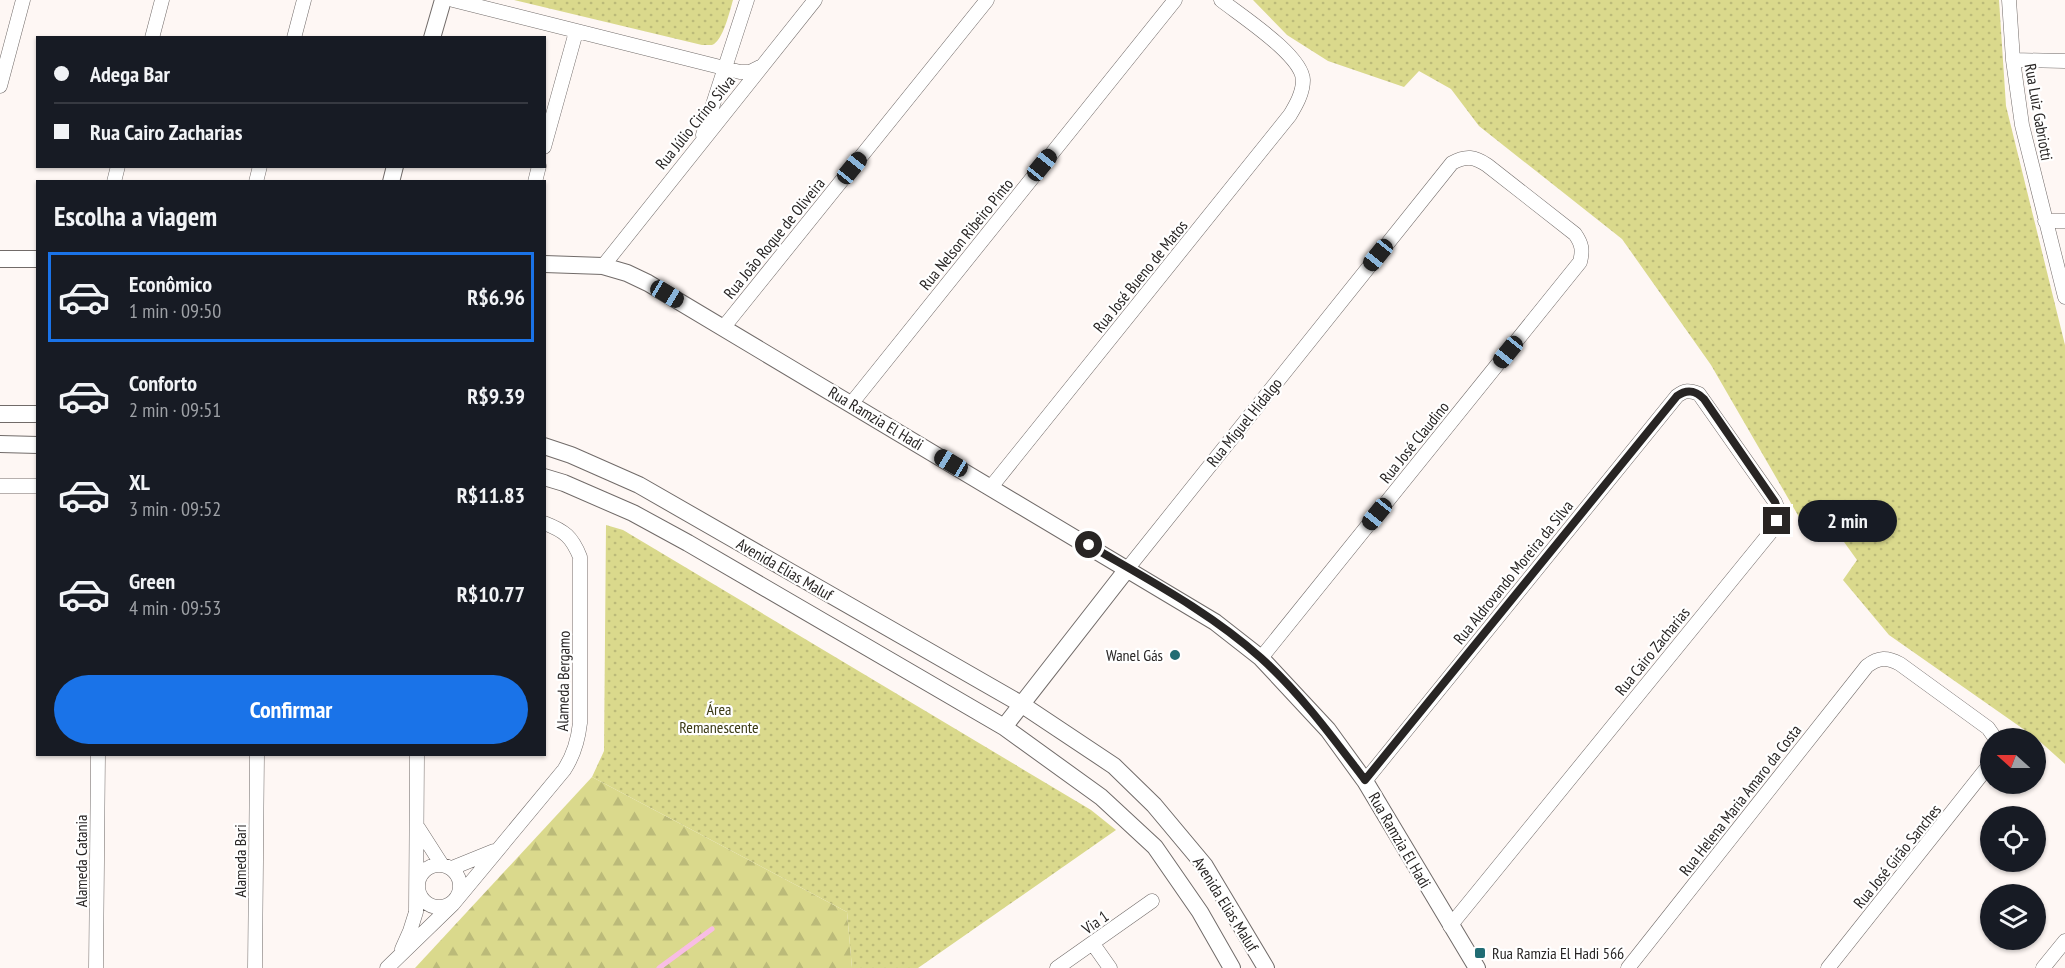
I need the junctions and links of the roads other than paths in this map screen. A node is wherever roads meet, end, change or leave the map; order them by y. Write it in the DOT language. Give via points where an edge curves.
graph roads {
  1 [pos="23,0"];
  2 [pos="162,0"];
  3 [pos="304,0"];
  4 [pos="443,0"];
  5 [pos="453,0"];
  6 [pos="747,0"];
  7 [pos="815,0"];
  8 [pos="987,0"];
  9 [pos="1175,0"];
  10 [pos="1221,0"];
  11 [pos="2009,0"];
  12 [pos="576,32"];
  13 [pos="153,36"];
  14 [pos="295,36"];
  15 [pos="433,36"];
  16 [pos="2013,60"];
  17 [pos="2065,61"];
  18 [pos="760,67"];
  19 [pos="723,68"];
  20 [pos="0,86"];
  21 [pos="546,140"];
  22 [pos="700,142"];
  23 [pos="1479,159"];
  24 [pos="2045,221"];
  25 [pos="2065,221"];
  26 [pos="0,258"];
  27 [pos="36,259"];
  28 [pos="546,264"];
  29 [pos="603,266"];
  30 [pos="2065,297"];
  31 [pos="723,328"];
  32 [pos="1691,391"];
  33 [pos="851,404"];
  34 [pos="0,414"];
  35 [pos="36,414"];
  36 [pos="0,444"];
  37 [pos="36,444"];
  38 [pos="546,447"];
  39 [pos="546,478"];
  40 [pos="0,486"];
  41 [pos="36,486"];
  42 [pos="991,486"];
  43 [pos="546,524"];
  44 [pos="1128,568"];
  45 [pos="1261,658"];
  46 [pos="1021,704"];
  47 [pos="1004,727"];
  48 [pos="1988,728"];
  49 [pos="98,756"];
  50 [pos="257,756"];
  51 [pos="417,756"];
  52 [pos="1980,777"];
  53 [pos="1365,780"];
  54 [pos="416,824"];
  55 [pos="496,851"];
  56 [pos="447,867"];
  57 [pos="417,888"];
  58 [pos="1152,902"];
  59 [pos="453,904"];
  60 [pos="1450,926"];
  61 [pos="2065,941"];
  62 [pos="1093,944"];
  63 [pos="392,963"];
  64 [pos="96,968"];
  65 [pos="255,968"];
  66 [pos="1057,968"];
  67 [pos="1110,968"];
  68 [pos="1232,968"];
  69 [pos="1266,968"];
  70 [pos="1477,968"];
  71 [pos="1628,968"];
  72 [pos="1828,968"];
  73 [pos="2043,968"];
  1 -- 20 [label="street"];
  2 -- 13 [label="street"];
  3 -- 14 [label="street"];
  4 -- 15 [label="street"];
  5 -- 12 [label="street"];
  6 -- 19 [label="street"];
  7 -- 18 [label="street, Rua Júlio Cirino Silva"];
  8 -- 31 [label="street, Rua João Roque de Oliveira"];
  9 -- 33 [label="street, Rua Nelson Ribeiro Pinto"];
  10 -- 42 [label="street, Rua José Bueno de Matos" via="1297,62 1303,80 1299,99 1290,116"];
  11 -- 16 [label="street, Rua Luiz Gabriotti"];
  12 -- 19 [label="street"];
  12 -- 21 [label="street"];
  16 -- 17 [label="street"];
  16 -- 24 [label="street, Rua Luiz Gabriotti" via="2022,125"];
  18 -- 19 [label="street" via="750,72"];
  18 -- 22 [label="street, Rua Júlio Cirino Silva"];
  19 -- 22 [label="street"];
  22 -- 29 [label="street, Rua Júlio Cirino Silva"];
  23 -- 44 [label="street, Rua Miguel Hidalgo" via="1461,158 1452,163"];
  23 -- 45 [label="street, Rua José Claudino" via="1575,234 1583,252 1580,262"];
  24 -- 25 [label="street"];
  24 -- 30 [label="street, Rua Luiz Gabriotti"];
  26 -- 27 [label="street"];
  28 -- 29 [label="street, Rua Ramzia El Hadi"];
  29 -- 31 [label="street, Rua Ramzia El Hadi" via="648,283"];
  31 -- 33 [label="street, Rua Ramzia El Hadi"];
  32 -- 53 [label="street, Rua Aldrovando Moreira da Silva" via="1677,396"];
  32 -- 60 [label="street, Rua Cairo Zacharias" via="1704,399 1775,502 1777,521"];
  33 -- 42 [label="street, Rua Ramzia El Hadi"];
  34 -- 35 [label="street"];
  36 -- 37 [label="street"];
  38 -- 46 [label="street, Avenida Elias Maluf" via="639,485"];
  39 -- 47 [label="street, Avenida Elias Maluf" via="633,513"];
  40 -- 41 [label="street"];
  42 -- 44 [label="street, Rua Ramzia El Hadi"];
  43 -- 55 [label="street, Alameda Bergamo" via="559,528 573,540 580,557 578,740 564,771"];
  44 -- 45 [label="street, Rua Ramzia El Hadi" via="1215,622"];
  44 -- 46 [label="street, Rua Miguel Hidalgo"];
  45 -- 53 [label="street, Rua Ramzia El Hadi" via="1328,730"];
  46 -- 47 [label="street"];
  46 -- 69 [label="street, Avenida Elias Maluf" via="1114,766 1154,805 1205,866"];
  47 -- 68 [label="street, Avenida Elias Maluf" via="1101,797 1155,847 1200,912"];
  48 -- 71 [label="street, Rua Helena Maria Amaro da Costa" via="1900,664 1883,658 1875,660"];
  49 -- 64 [label="street, Alameda Catania"];
  50 -- 65 [label="street, Alameda Bari"];
  51 -- 54 [label="street, Alameda Bergamo"];
  52 -- 72 [label="street, Rua José Girão Sanches"];
  53 -- 60 [label="street, Rua Ramzia El Hadi"];
  54 -- 56 [label="street"];
  54 -- 57 [label="street, Alameda Bergamo"];
  55 -- 56 [label="street, Alameda Bergamo"];
  55 -- 59 [label="street, Alameda Bergamo"];
  56 -- 57 [label="street" via="425,870"];
  56 -- 59 [label="street" via="458,876 461,885"];
  57 -- 59 [label="street" via="427,904 436,908"];
  57 -- 63 [label="street, Alameda Bergamo" via="410,931"];
  58 -- 62 [label="street, Via 1"];
  59 -- 63 [label="street, Alameda Bergamo"];
  60 -- 70 [label="street, Rua Ramzia El Hadi"];
  61 -- 73 [label="street"];
  62 -- 66 [label="street, Via 1"];
  62 -- 67 [label="street"];
}
